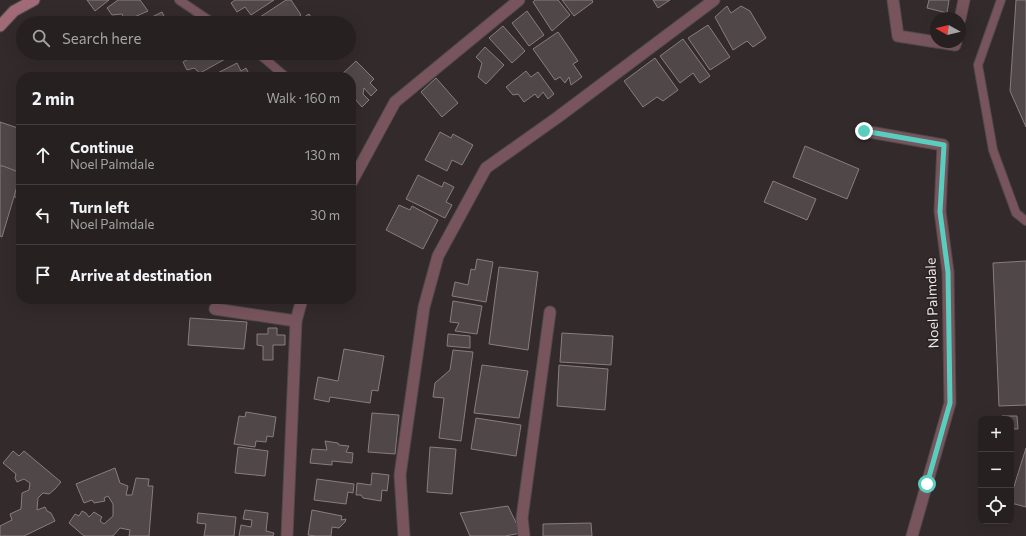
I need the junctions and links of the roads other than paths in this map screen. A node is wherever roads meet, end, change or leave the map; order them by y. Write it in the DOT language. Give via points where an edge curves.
graph roads {
  1 [pos="34,0"];
  2 [pos="178,0"];
  3 [pos="519,0"];
  4 [pos="714,0"];
  5 [pos="893,0"];
  6 [pos="964,0"];
  7 [pos="1001,0"];
  8 [pos="961,12"];
  9 [pos="202,16"];
  10 [pos="0,26"];
  11 [pos="930,41"];
  12 [pos="266,60"];
  13 [pos="280,72"];
  14 [pos="864,131"];
  15 [pos="356,174"];
  16 [pos="1026,221"];
  17 [pos="301,304"];
  18 [pos="215,309"];
  19 [pos="550,312"];
  20 [pos="296,321"];
  21 [pos="403,535"];
  22 [pos="287,536"];
  23 [pos="524,536"];
  24 [pos="912,536"];
  1 -- 10 [label="main road" via="14,11"];
  2 -- 9 [label="lane"];
  3 -- 15 [label="street" via="395,102"];
  4 -- 21 [label="street" via="486,168 438,256 424,307 400,475"];
  5 -- 11 [label="street" via="898,36"];
  6 -- 8 [label="street"];
  7 -- 16 [label="lane" via="978,65 993,150 1016,213"];
  12 -- 13 [label="lane"];
  14 -- 24 [label="street, Noel Palmdale" via="944,145 940,212 948,272 950,403"];
  17 -- 20 [label="street"];
  18 -- 20 [label="street"];
  19 -- 23 [label="street" via="522,518"];
  20 -- 22 [label="street"];
}
